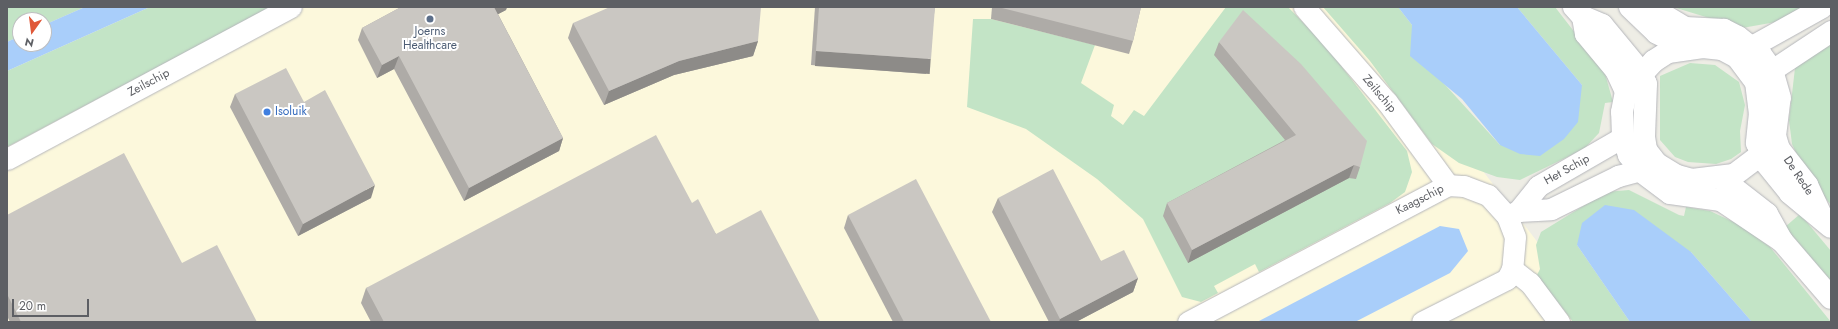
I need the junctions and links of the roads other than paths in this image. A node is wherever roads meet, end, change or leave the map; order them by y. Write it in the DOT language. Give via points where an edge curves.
graph roads {
  1 [pos="291,7"];
  2 [pos="1304,7"];
  3 [pos="1630,7"];
  4 [pos="1650,7"];
  5 [pos="1822,7"];
  6 [pos="1579,12"];
  7 [pos="1831,31"];
  8 [pos="1686,38"];
  9 [pos="1745,51"];
  10 [pos="1772,70"];
  11 [pos="1640,71"];
  12 [pos="1626,91"];
  13 [pos="1623,136"];
  14 [pos="1775,136"];
  15 [pos="1761,155"];
  16 [pos="7,159"];
  17 [pos="1648,167"];
  18 [pos="1448,185"];
  19 [pos="1721,190"];
  20 [pos="1513,213"];
  21 [pos="1826,222"];
  22 [pos="1512,269"];
  23 [pos="1831,298"];
  24 [pos="1188,322"];
  25 [pos="1422,322"];
  26 [pos="1559,322"];
  1 -- 16 [label="street, Zeilschip"];
  2 -- 18 [label="street, Zeilschip" via="1387,102"];
  3 -- 8 [label="main road" via="1657,33"];
  4 -- 8 [label="main road"];
  5 -- 9 [label="street"];
  6 -- 11 [label="main road" via="1602,25"];
  6 -- 12 [label="main road" via="1586,34 1616,70"];
  7 -- 10 [label="street"];
  8 -- 9 [label="main road" via="1724,30"];
  8 -- 11 [label="main road"];
  9 -- 10 [label="main road"];
  9 -- 15 [label="main road" via="1748,67 1760,97 1757,130"];
  10 -- 14 [label="main road" via="1780,98"];
  11 -- 12 [label="main road"];
  11 -- 17 [label="main road" via="1646,84 1644,137"];
  12 -- 13 [label="main road" via="1622,112"];
  13 -- 17 [label="main road" via="1629,155"];
  13 -- 20 [label="street, Het Schip" via="1538,186"];
  14 -- 15 [label="main road"];
  14 -- 21 [label="main road, De Rede" via="1779,149 1807,185"];
  15 -- 19 [label="main road" via="1734,175"];
  15 -- 21 [label="main road, De Rede" via="1790,193"];
  17 -- 19 [label="main road" via="1670,193"];
  17 -- 20 [label="street" via="1618,176 1551,209"];
  18 -- 20 [label="street, Kaagschip" via="1464,186 1488,195"];
  18 -- 24 [label="street, Kaagschip"];
  19 -- 23 [label="main road" via="1782,241"];
  20 -- 22 [label="street, Kaagschip" via="1515,237"];
  22 -- 25 [label="street" via="1507,279"];
  22 -- 26 [label="street" via="1530,283"];
}
